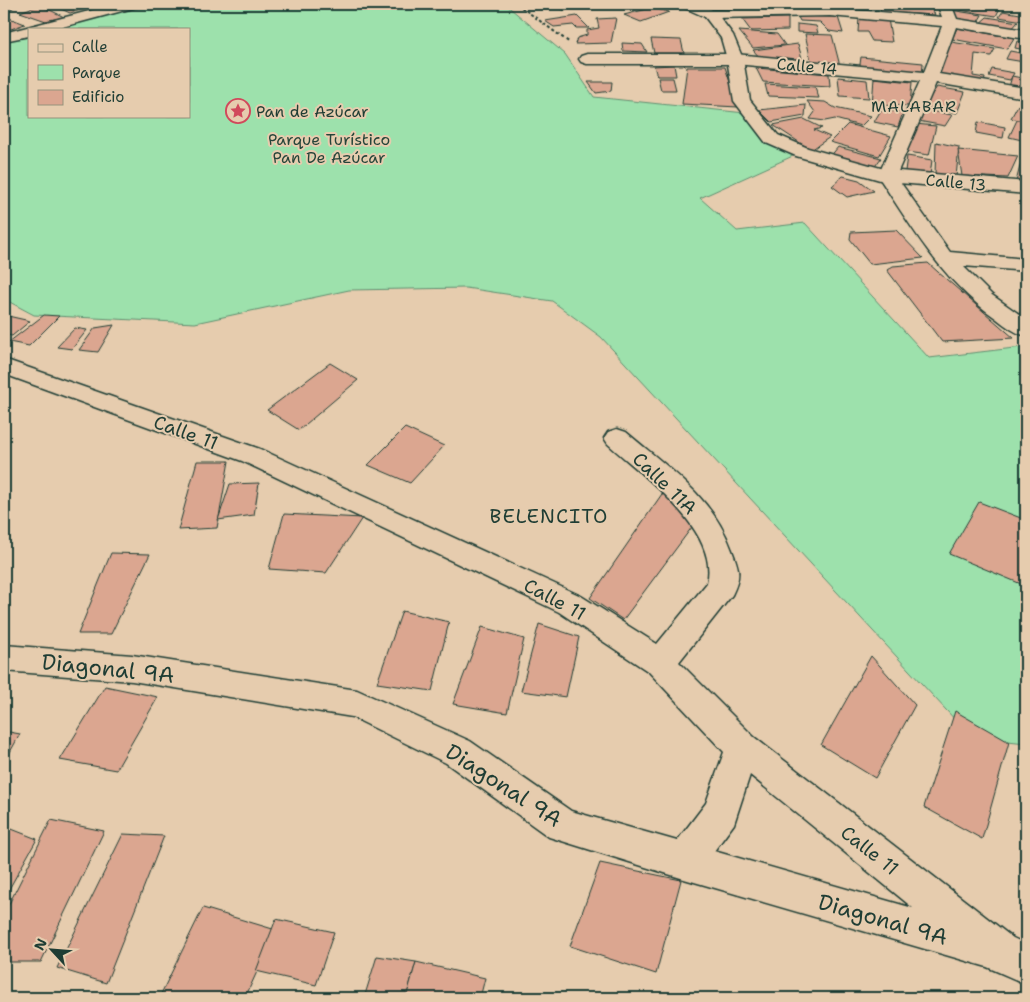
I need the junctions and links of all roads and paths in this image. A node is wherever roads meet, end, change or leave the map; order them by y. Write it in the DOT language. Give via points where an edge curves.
graph roads {
  1 [pos="132,4"];
  2 [pos="517,4"];
  3 [pos="688,4"];
  4 [pos="944,4"];
  5 [pos="710,14"];
  6 [pos="951,22"];
  7 [pos="41,28"];
  8 [pos="28,31"];
  9 [pos="1026,34"];
  10 [pos="4,37"];
  11 [pos="587,59"];
  12 [pos="735,59"];
  13 [pos="930,77"];
  14 [pos="1026,93"];
  15 [pos="887,176"];
  16 [pos="1026,188"];
  17 [pos="943,258"];
  18 [pos="1026,265"];
  19 [pos="1026,330"];
  20 [pos="4,366"];
  21 [pos="617,438"];
  22 [pos="4,658"];
  23 [pos="660,663"];
  24 [pos="742,748"];
  25 [pos="684,861"];
  26 [pos="1013,958"];
  1 -- 7 [label="street"];
  2 -- 11 [label="path" via="561,35"];
  3 -- 5 [label="street"];
  4 -- 6 [label="street"];
  5 -- 6 [label="street" via="830,12"];
  5 -- 12 [label="street, Calle 13" via="728,38"];
  6 -- 9 [label="street"];
  6 -- 13 [label="street"];
  8 -- 10 [label="street"];
  11 -- 12 [label="street, Calle 14"];
  12 -- 13 [label="street, Calle 14"];
  12 -- 15 [label="street, Calle 13" via="742,101 772,139 802,152"];
  13 -- 14 [label="street, Calle 14"];
  13 -- 15 [label="street"];
  15 -- 16 [label="street, Calle 13"];
  15 -- 17 [label="street"];
  17 -- 18 [label="street"];
  17 -- 19 [label="street" via="984,300"];
  20 -- 23 [label="street, Calle 11" via="251,455 570,604"];
  21 -- 23 [label="street, Calle 11A" via="694,506 711,531 725,570 721,587"];
  22 -- 25 [label="street, Diagonal 9A" via="132,668 357,704 458,752 562,824"];
  23 -- 24 [label="street, Calle 11"];
  24 -- 25 [label="street" via="721,812"];
  24 -- 26 [label="street, Calle 11"];
  25 -- 26 [label="street, Diagonal 9A"];
}
